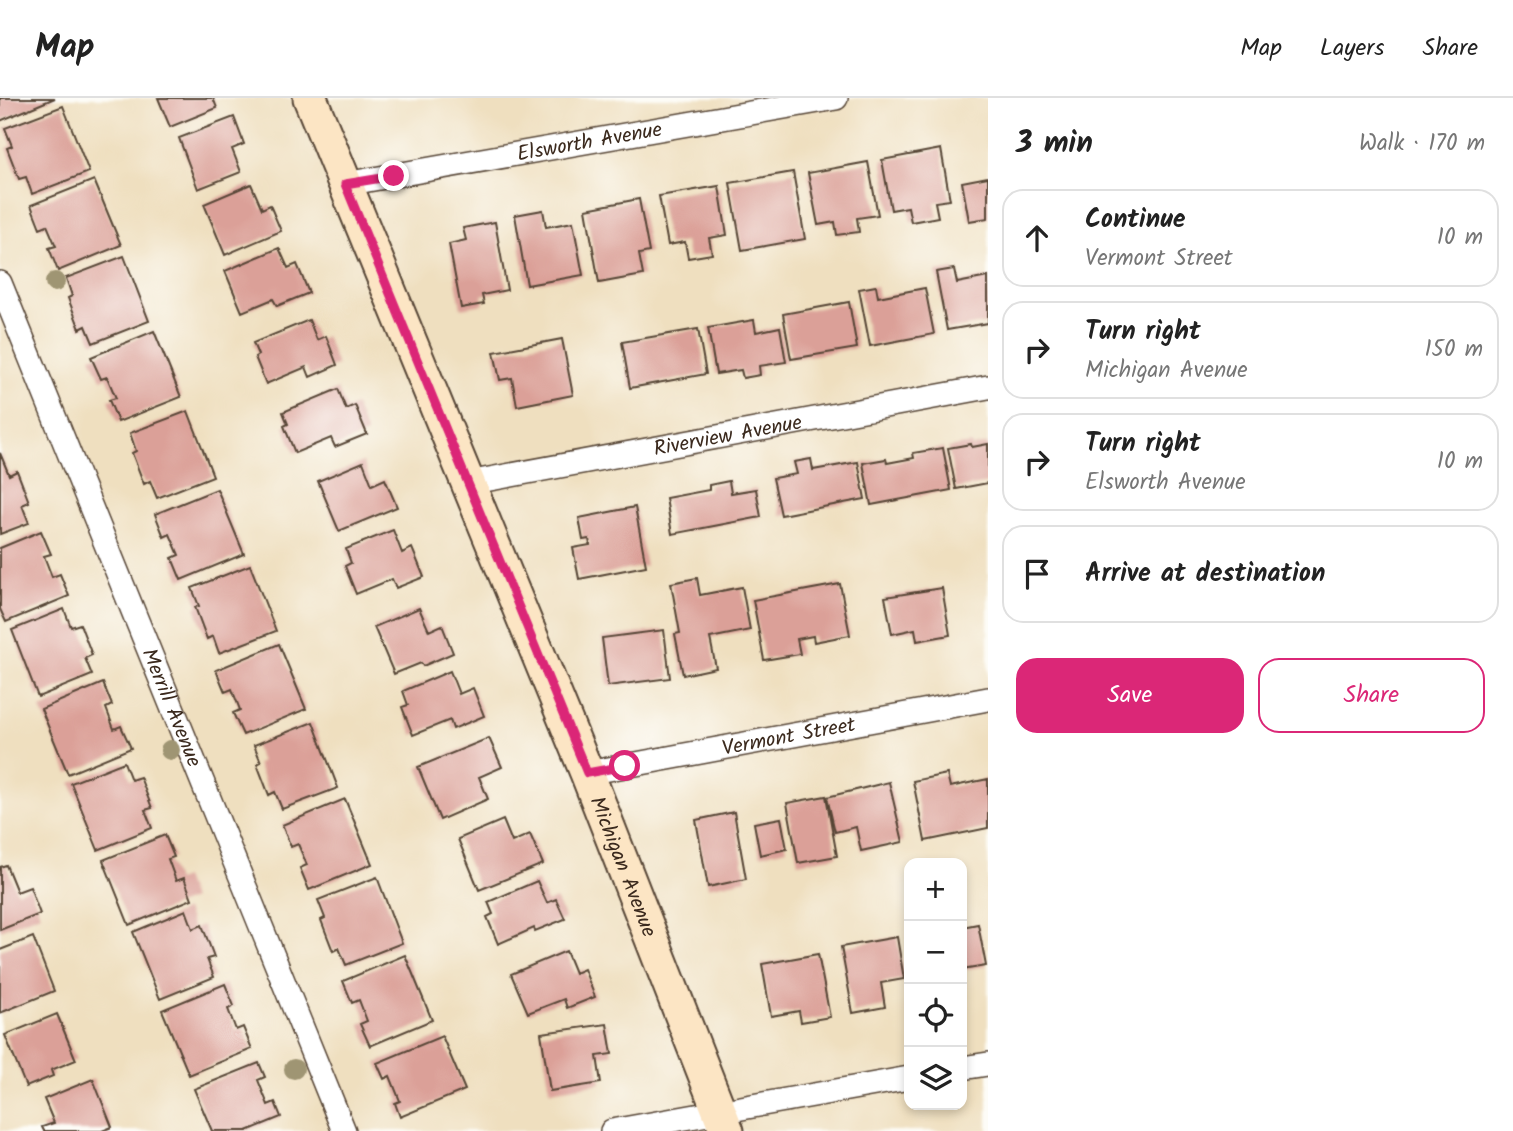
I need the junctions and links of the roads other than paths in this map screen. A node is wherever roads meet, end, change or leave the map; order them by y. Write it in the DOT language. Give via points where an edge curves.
graph roads {
  1 [pos="310,98"];
  2 [pos="836,98"];
  3 [pos="345,184"];
  4 [pos="0,283"];
  5 [pos="988,387"];
  6 [pos="468,483"];
  7 [pos="988,699"];
  8 [pos="587,773"];
  9 [pos="988,1064"];
  10 [pos="967,1067"];
  11 [pos="904,1079"];
  12 [pos="723,1121"];
  13 [pos="344,1131"];
  14 [pos="612,1131"];
  1 -- 3 [label="street, Michigan Avenue"];
  2 -- 3 [label="street, Elsworth Avenue"];
  3 -- 6 [label="street, Michigan Avenue"];
  4 -- 13 [label="street, Merrill Avenue"];
  5 -- 6 [label="street, Riverview Avenue"];
  6 -- 8 [label="street, Michigan Avenue"];
  7 -- 8 [label="street, Vermont Street"];
  8 -- 12 [label="street, Michigan Avenue"];
  9 -- 10 [label="street"];
  11 -- 12 [label="street"];
  12 -- 14 [label="street"];
}
